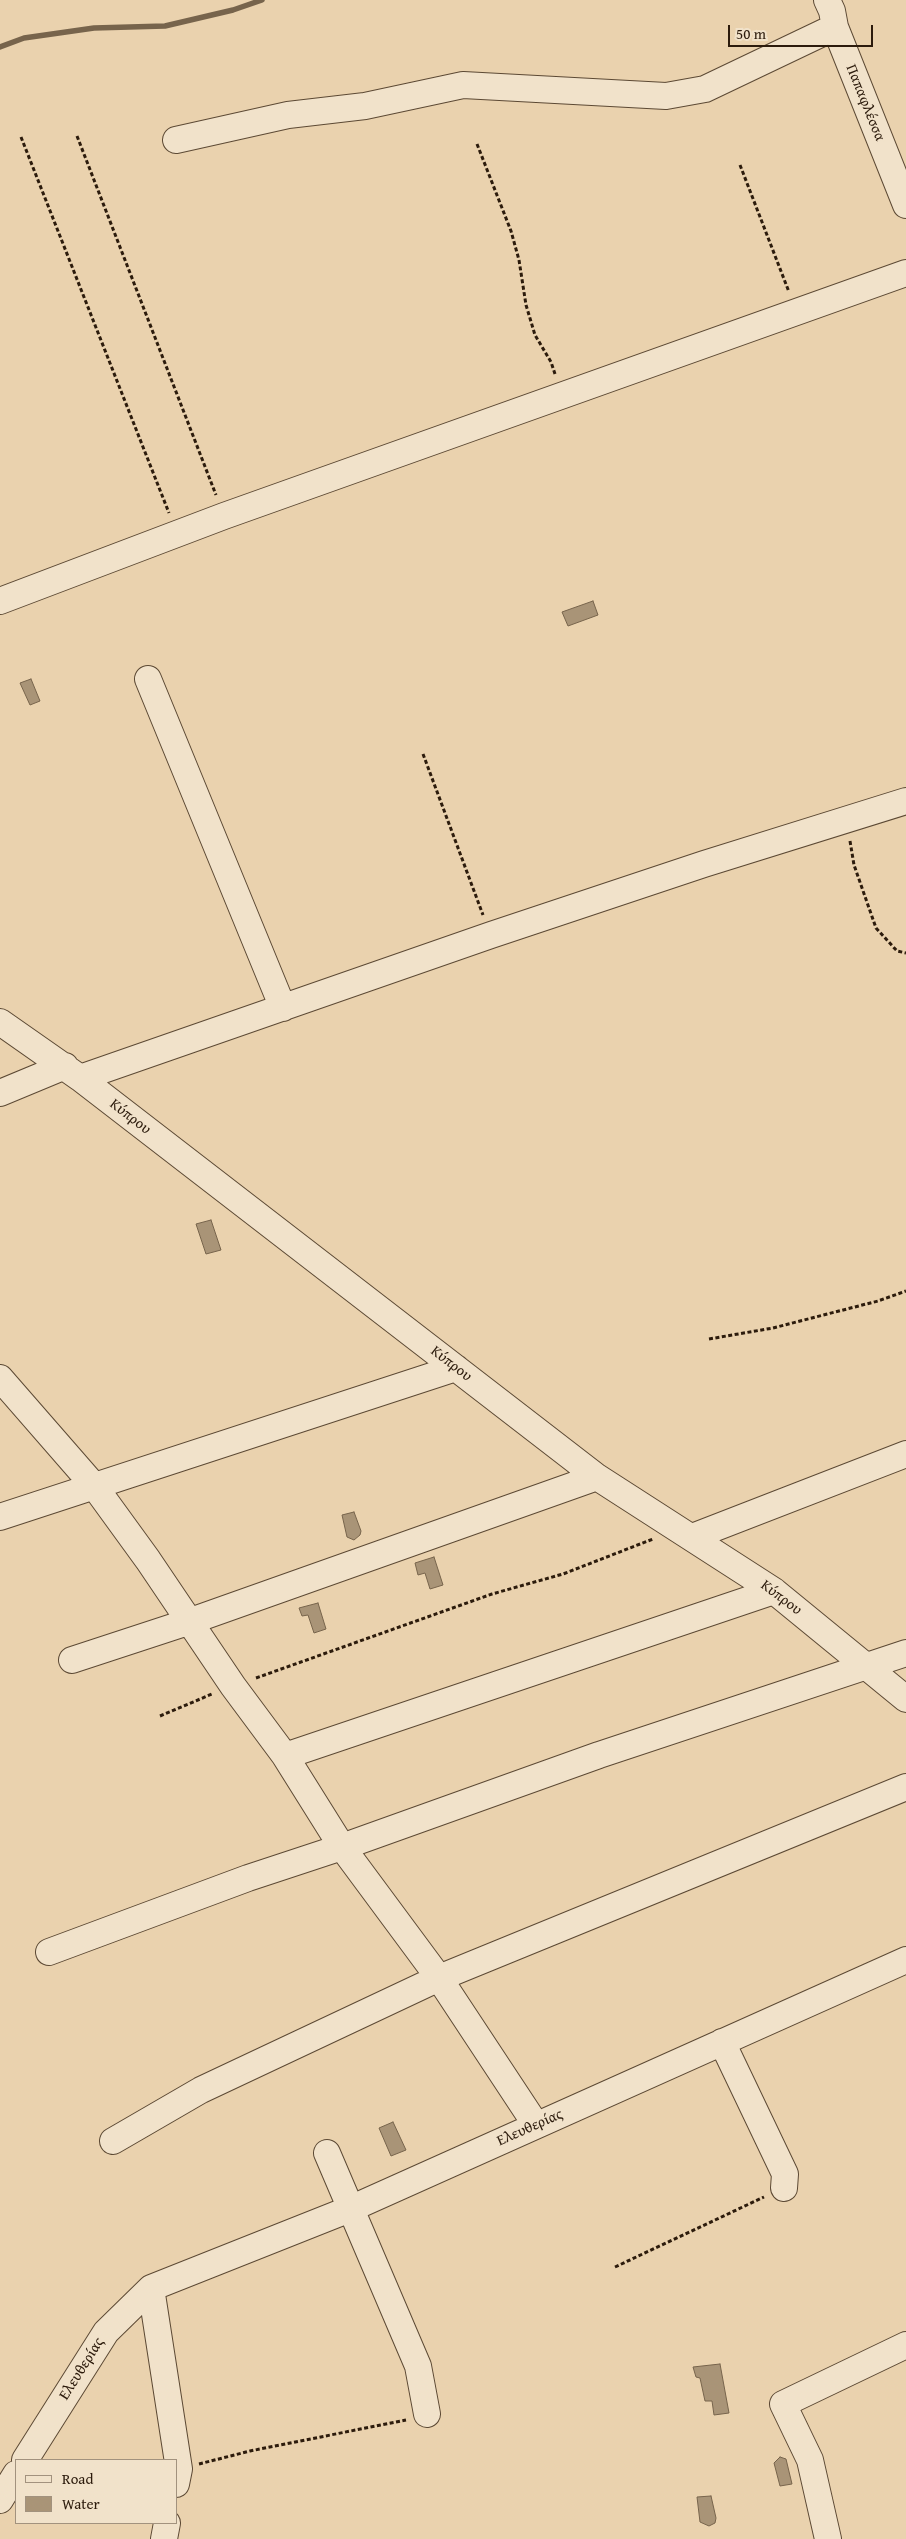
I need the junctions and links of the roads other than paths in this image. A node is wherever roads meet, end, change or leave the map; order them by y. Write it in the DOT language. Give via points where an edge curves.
graph roads {
  1 [pos="831,12"];
  2 [pos="176,140"];
  3 [pos="906,205"];
  4 [pos="906,273"];
  5 [pos="0,601"];
  6 [pos="148,679"];
  7 [pos="906,801"];
  8 [pos="283,1008"];
  9 [pos="0,1022"];
  10 [pos="72,1072"];
  11 [pos="0,1093"];
  12 [pos="456,1368"];
  13 [pos="0,1378"];
  14 [pos="906,1454"];
  15 [pos="597,1477"];
  16 [pos="95,1487"];
  17 [pos="0,1517"];
  18 [pos="684,1532"];
  19 [pos="774,1591"];
  20 [pos="190,1621"];
  21 [pos="906,1653"];
  22 [pos="72,1660"];
  23 [pos="866,1666"];
  24 [pos="906,1699"];
  25 [pos="285,1756"];
  26 [pos="906,1787"];
  27 [pos="342,1847"];
  28 [pos="49,1952"];
  29 [pos="906,1960"];
  30 [pos="439,1978"];
  31 [pos="722,2042"];
  32 [pos="536,2125"];
  33 [pos="113,2141"];
  34 [pos="327,2154"];
  35 [pos="784,2188"];
  36 [pos="350,2209"];
  37 [pos="151,2288"];
  38 [pos="906,2345"];
  39 [pos="427,2414"];
  40 [pos="26,2459"];
  41 [pos="175,2459"];
  42 [pos="15,2476"];
  43 [pos="0,2500"];
  44 [pos="167,2524"];
  45 [pos="164,2539"];
  46 [pos="828,2539"];
  1 -- 2 [label="street" via="705,89 666,96 463,84 365,106 288,115"];
  1 -- 3 [label="street, Παπαφλέσσα"];
  4 -- 5 [label="street" via="224,516"];
  6 -- 8 [label="street"];
  7 -- 8 [label="street" via="490,934"];
  8 -- 10 [label="street"];
  9 -- 10 [label="street, Κύπρου"];
  10 -- 11 [label="street"];
  10 -- 12 [label="street, Κύπρου"];
  12 -- 15 [label="street, Κύπρου"];
  12 -- 16 [label="street"];
  13 -- 16 [label="street"];
  14 -- 18 [label="street"];
  15 -- 18 [label="street, Κύπρου"];
  15 -- 20 [label="street"];
  16 -- 17 [label="street"];
  16 -- 20 [label="street"];
  18 -- 19 [label="street, Κύπρου"];
  19 -- 23 [label="street, Κύπρου"];
  19 -- 25 [label="street"];
  20 -- 22 [label="street"];
  20 -- 25 [label="street"];
  21 -- 23 [label="street"];
  23 -- 24 [label="street, Κύπρου"];
  23 -- 27 [label="street" via="599,1755"];
  25 -- 27 [label="street"];
  26 -- 30 [label="street"];
  27 -- 28 [label="street" via="248,1878"];
  27 -- 30 [label="street"];
  29 -- 31 [label="street, Ελευθερίας"];
  30 -- 32 [label="street"];
  30 -- 33 [label="street" via="201,2090"];
  31 -- 32 [label="street, Ελευθερίας"];
  31 -- 35 [label="street" via="786,2174"];
  32 -- 36 [label="street, Ελευθερίας"];
  34 -- 36 [label="street"];
  36 -- 37 [label="street, Ελευθερίας"];
  36 -- 39 [label="street" via="418,2366"];
  37 -- 40 [label="street, Ελευθερίας" via="106,2332"];
  37 -- 41 [label="street"];
  38 -- 46 [label="street" via="783,2404 810,2460"];
  42 -- 43 [label="street"];
  44 -- 45 [label="street"];
}
